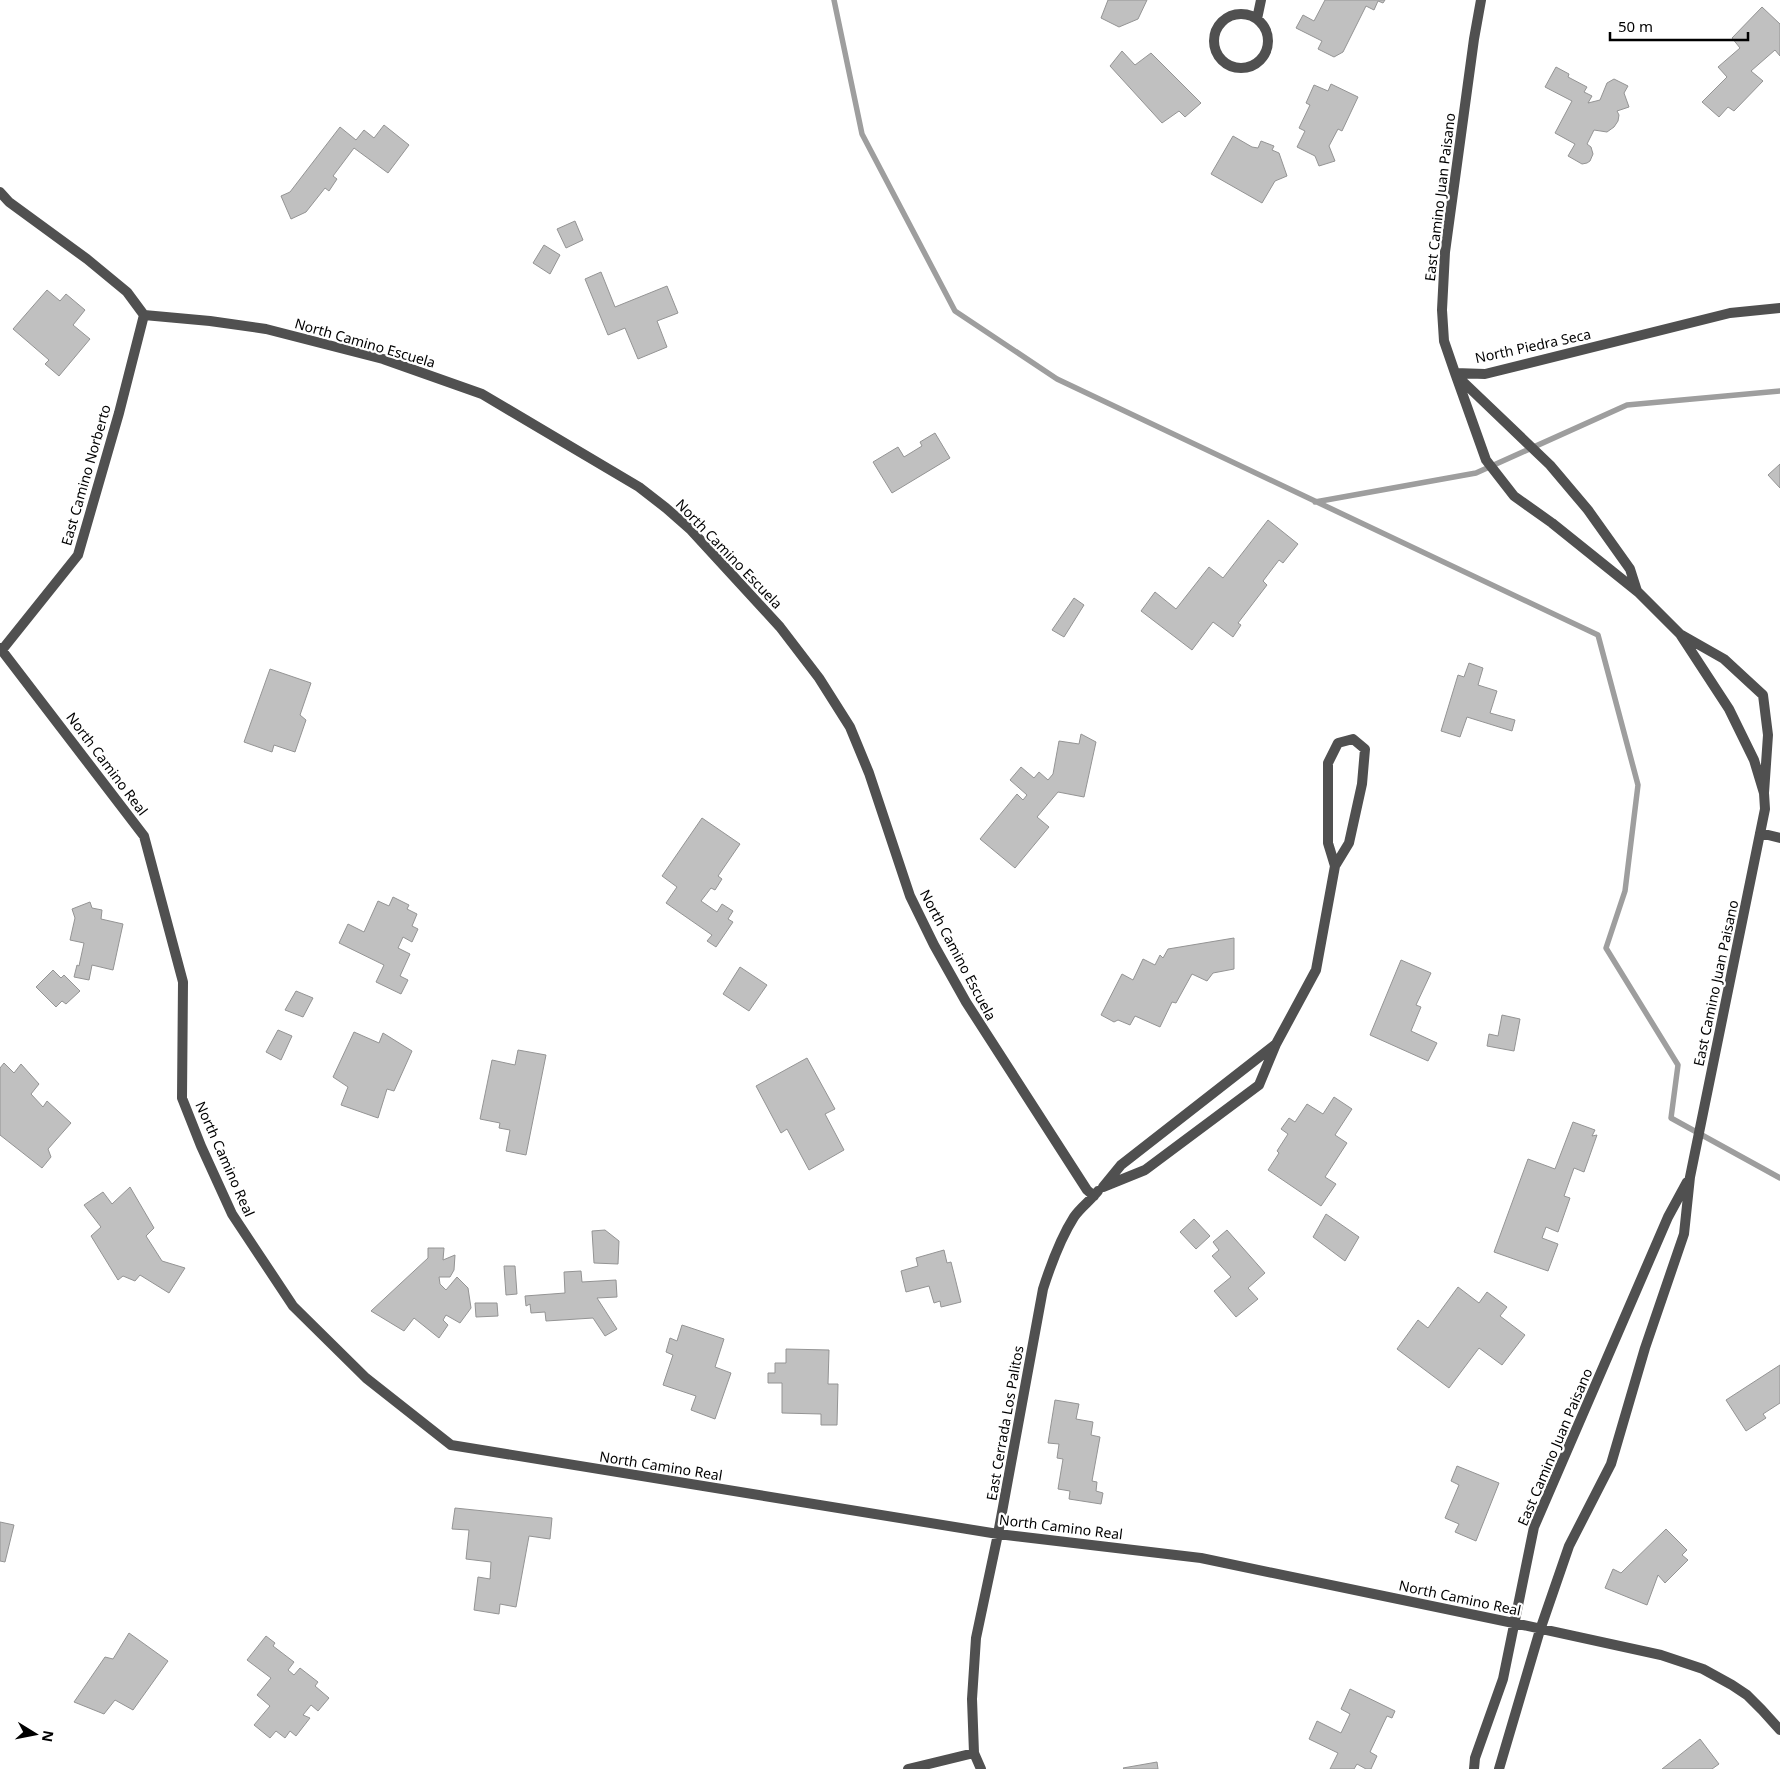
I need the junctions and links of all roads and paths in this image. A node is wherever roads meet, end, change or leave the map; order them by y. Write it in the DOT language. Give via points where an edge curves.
graph roads {
  1 [pos="1261,0"];
  2 [pos="1481,0"];
  3 [pos="1257,19"];
  4 [pos="0,192"];
  5 [pos="1780,308"];
  6 [pos="144,315"];
  7 [pos="1455,373"];
  8 [pos="1638,592"];
  9 [pos="1680,634"];
  10 [pos="1,649"];
  11 [pos="1764,793"];
  12 [pos="1760,833"];
  13 [pos="1780,838"];
  14 [pos="1335,866"];
  15 [pos="1276,1044"];
  16 [pos="1690,1177"];
  17 [pos="1103,1187"];
  18 [pos="1094,1196"];
  19 [pos="998,1534"];
  20 [pos="1514,1623"];
  21 [pos="1540,1630"];
  22 [pos="1780,1730"];
  23 [pos="974,1753"];
  24 [pos="908,1769"];
  25 [pos="981,1769"];
  26 [pos="1474,1769"];
  27 [pos="1499,1769"];
  1 -- 3 [label="street"];
  2 -- 7 [label="street, East Camino Juan Paisano" via="1445,252 1444,341"];
  3 -- 3 [label="street" via="1267,33 1268,42 1262,58 1246,67 1238,67 1222,59 1217,52 1215,34 1224,20 1240,14"];
  4 -- 6 [label="street" via="128,292"];
  5 -- 7 [label="street, North Piedra Seca" via="1730,313 1484,374"];
  6 -- 10 [label="street, East Camino Norberto" via="78,555"];
  6 -- 18 [label="street, North Camino Escuela" via="266,329 383,359 482,394 639,488 685,524 780,627 850,726 910,896 934,945 996,1051"];
  7 -- 8 [label="street, North Piedra Seca" via="1550,465 1588,510 1630,569"];
  7 -- 8 [label="street, East Camino Juan Paisano" via="1486,460 1514,496"];
  8 -- 9 [label="street, East Camino Juan Paisano"];
  9 -- 11 [label="street, East Camino Juan Paisano" via="1729,709 1754,760"];
  9 -- 11 [label="street, East Camino Juan Paisano" via="1724,659 1763,695 1768,735"];
  10 -- 19 [label="street, North Camino Real" via="144,836 183,982 182,1098 232,1214 293,1306 366,1378 451,1446"];
  11 -- 12 [label="street, East Camino Juan Paisano" via="1765,809"];
  12 -- 13 [label="street"];
  12 -- 16 [label="street, East Camino Juan Paisano"];
  14 -- 14 [label="street, East Cerrada Los Palitos" via="1350,843 1362,784 1366,749 1353,739 1338,742 1328,763 1328,844"];
  14 -- 15 [label="street, East Cerrada Los Palitos" via="1316,970"];
  15 -- 17 [label="street, East Cerrada Los Palitos" via="1121,1165"];
  15 -- 17 [label="street, East Cerrada Los Palitos" via="1259,1085 1145,1170"];
  16 -- 20 [label="street, East Camino Juan Paisano" via="1668,1217 1534,1527"];
  16 -- 21 [label="street, East Camino Juan Paisano" via="1684,1234 1611,1464 1569,1546"];
  17 -- 18 [label="street, East Cerrada Los Palitos"];
  18 -- 19 [label="street, East Cerrada Los Palitos" via="1075,1216 1062,1239 1043,1289"];
  19 -- 20 [label="street, North Camino Real" via="1201,1558"];
  19 -- 23 [label="street, East Cerrada Los Palitos" via="976,1638 972,1699"];
  20 -- 21 [label="street, North Camino Real"];
  20 -- 26 [label="street, East Camino Juan Paisano" via="1503,1679"];
  21 -- 22 [label="street, North Camino Real" via="1661,1655 1703,1669 1746,1695"];
  21 -- 27 [label="street, East Camino Juan Paisano"];
  23 -- 24 [label="street"];
  23 -- 25 [label="street, East Cerrada Los Palitos"];
}
